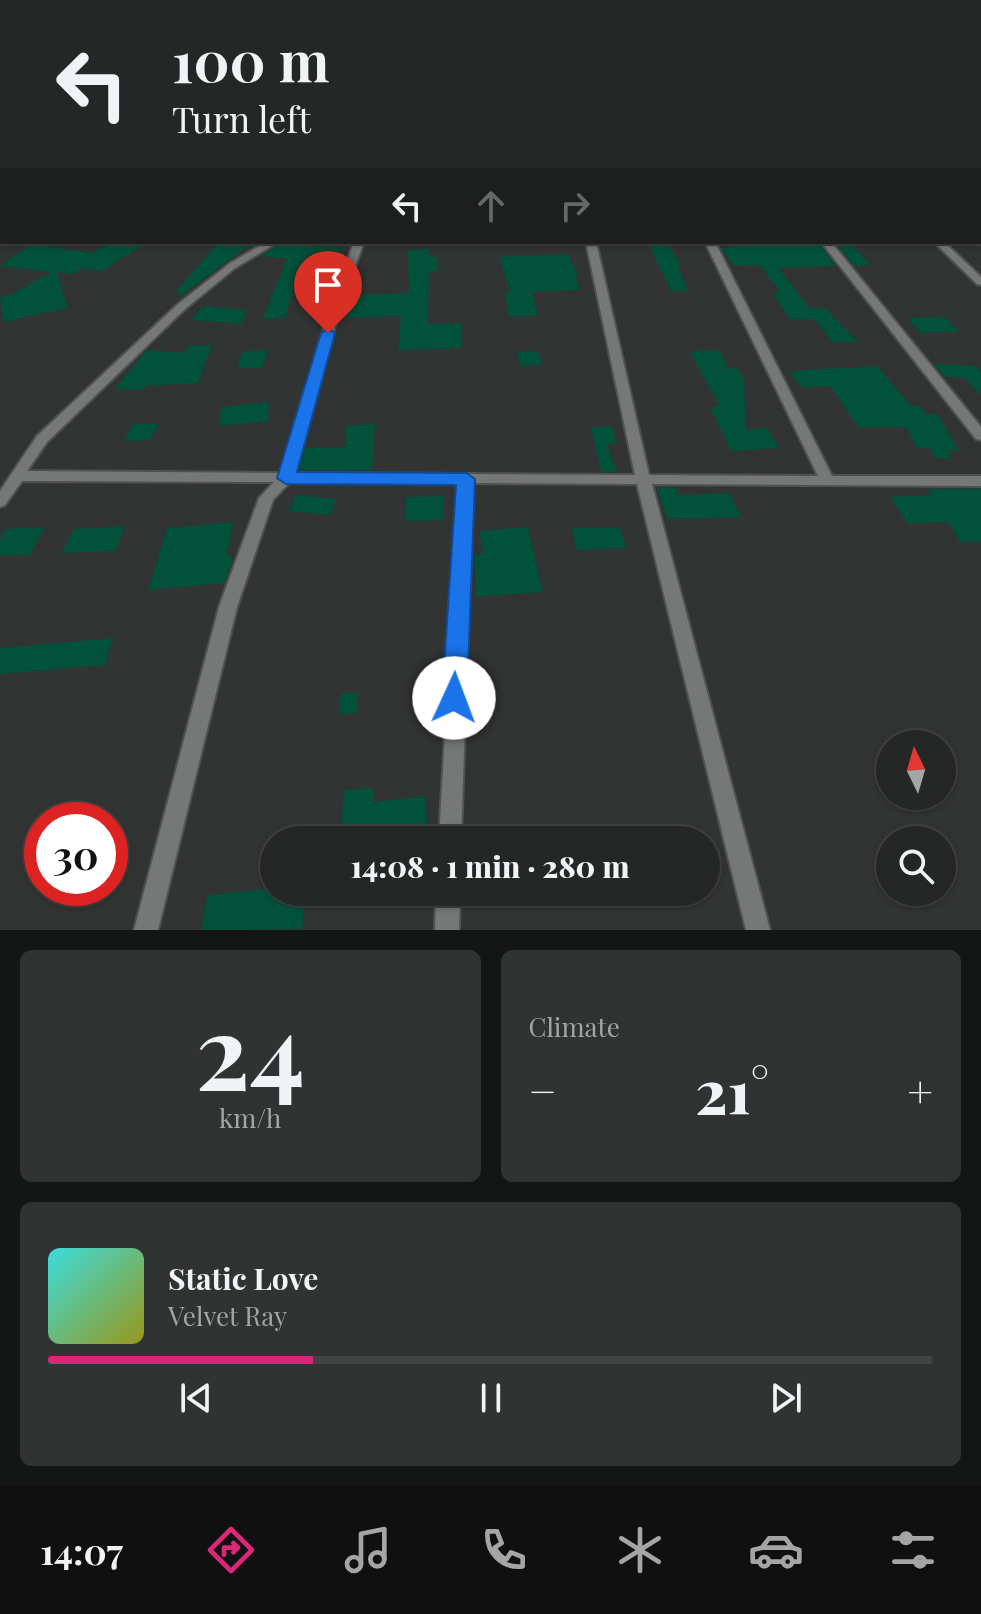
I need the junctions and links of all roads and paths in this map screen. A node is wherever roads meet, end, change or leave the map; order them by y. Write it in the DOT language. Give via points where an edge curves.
graph roads {
  1 [pos="270,244"];
  2 [pos="358,244"];
  3 [pos="591,244"];
  4 [pos="711,244"];
  5 [pos="828,244"];
  6 [pos="941,244"];
  7 [pos="981,282"];
  8 [pos="981,436"];
  9 [pos="17,476"];
  10 [pos="286,478"];
  11 [pos="466,479"];
  12 [pos="828,481"];
  13 [pos="981,481"];
  14 [pos="644,482"];
  15 [pos="0,502"];
  16 [pos="451,826"];
  17 [pos="448,906"];
  18 [pos="146,930"];
  19 [pos="447,930"];
  20 [pos="758,930"];
  1 -- 9 [label="street" via="181,307 42,439"];
  2 -- 10 [label="street"];
  3 -- 14 [label="street"];
  4 -- 12 [label="street"];
  5 -- 8 [label="street"];
  6 -- 7 [label="street"];
  9 -- 10 [label="street"];
  9 -- 15 [label="street"];
  10 -- 11 [label="street"];
  10 -- 18 [label="street" via="266,498 228,607"];
  11 -- 14 [label="street"];
  11 -- 16 [label="street"];
  12 -- 13 [label="street"];
  12 -- 14 [label="street"];
  14 -- 20 [label="street"];
  17 -- 19 [label="street"];
}
